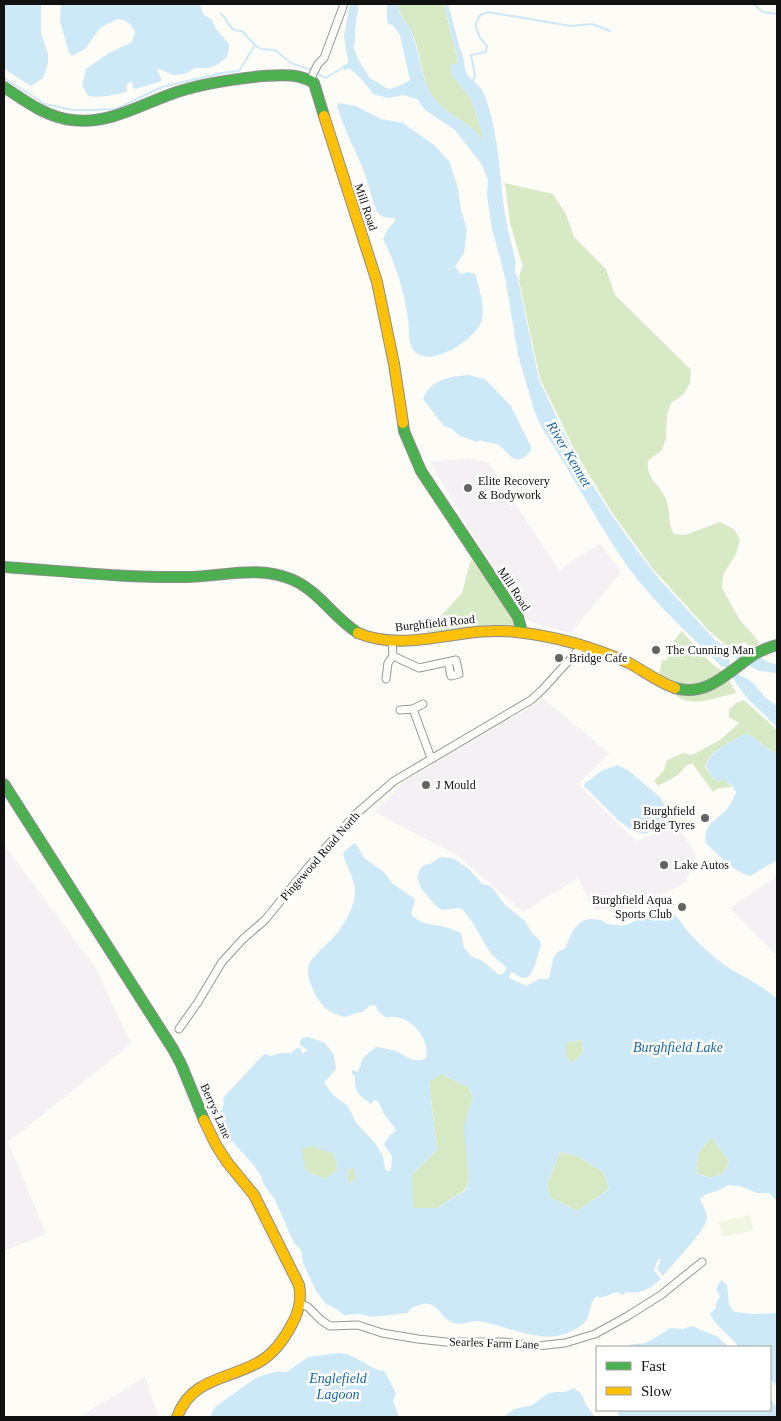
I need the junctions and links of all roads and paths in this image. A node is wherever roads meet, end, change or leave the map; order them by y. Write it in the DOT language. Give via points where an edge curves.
graph roads {
  1 [pos="344,4"];
  2 [pos="310,80"];
  3 [pos="4,87"];
  4 [pos="4,568"];
  5 [pos="522,632"];
  6 [pos="392,640"];
  7 [pos="777,645"];
  8 [pos="581,647"];
  9 [pos="393,656"];
  10 [pos="448,662"];
  11 [pos="386,679"];
  12 [pos="424,704"];
  13 [pos="413,709"];
  14 [pos="400,710"];
  15 [pos="431,758"];
  16 [pos="4,784"];
  17 [pos="179,1025"];
  18 [pos="702,1262"];
  19 [pos="300,1304"];
  20 [pos="177,1417"];
  1 -- 2 [label="street" via="324,58"];
  2 -- 3 [label="street" via="288,74 238,77 176,93 116,117 94,120 71,120 46,112"];
  2 -- 5 [label="street, Mill Road" via="314,83 377,282 404,432 421,471 518,616"];
  4 -- 6 [label="street, Burghfield Road" via="176,577 253,572 277,574 309,589 353,629 367,636"];
  5 -- 6 [label="street, Burghfield Road" via="478,631"];
  5 -- 8 [label="street, Burghfield Road"];
  6 -- 9 [label="street"];
  7 -- 8 [label="street, Burghfield Road" via="759,651 723,679 696,689 681,690 627,662"];
  8 -- 15 [label="street, Pingewood Road North" via="531,700"];
  9 -- 10 [label="street" via="420,668"];
  9 -- 11 [label="street" via="388,663"];
  12 -- 13 [label="street"];
  13 -- 14 [label="street"];
  13 -- 15 [label="street"];
  15 -- 17 [label="street, Pingewood Road North" via="394,781 357,813 265,920 222,962 198,1002"];
  16 -- 19 [label="street, Berrys Lane" via="173,1049 216,1145 262,1209 299,1285"];
  18 -- 19 [label="street, Searles Farm Lane" via="661,1295 626,1317 595,1334 565,1344 446,1342 382,1333 358,1325 330,1326"];
  19 -- 20 [label="street" via="289,1330 263,1360 197,1390"];
}
